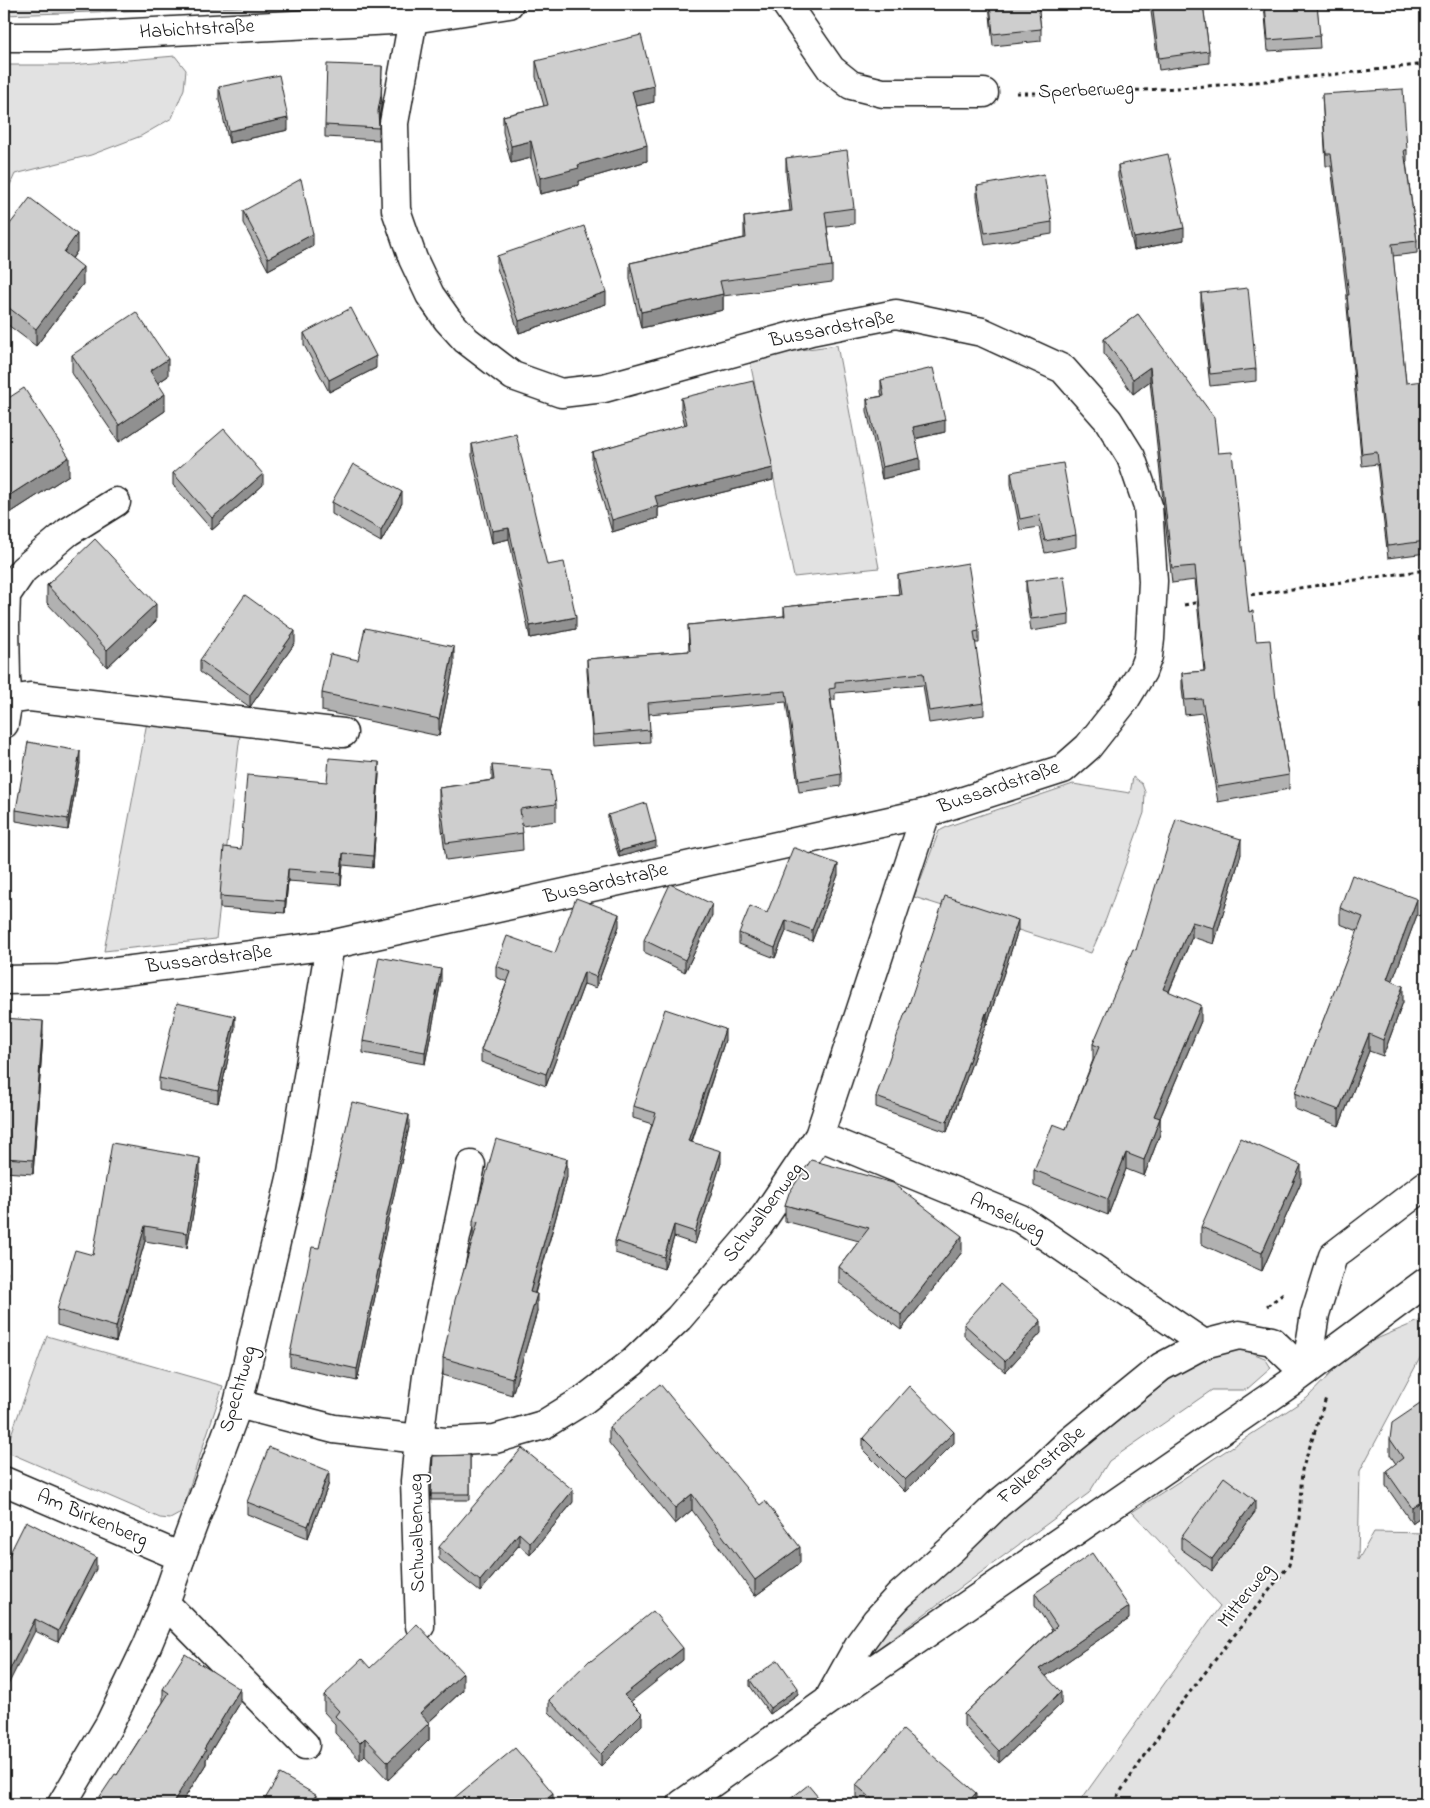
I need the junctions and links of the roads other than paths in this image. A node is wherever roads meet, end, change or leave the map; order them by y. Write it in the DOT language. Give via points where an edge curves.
graph roads {
  1 [pos="509,4"];
  2 [pos="786,4"];
  3 [pos="413,19"];
  4 [pos="4,37"];
  5 [pos="984,93"];
  6 [pos="116,502"];
  7 [pos="6,712"];
  8 [pos="343,733"];
  9 [pos="926,812"];
  10 [pos="330,945"];
  11 [pos="4,980"];
  12 [pos="819,1136"];
  13 [pos="471,1165"];
  14 [pos="1426,1185"];
  15 [pos="1426,1282"];
  16 [pos="1204,1344"];
  17 [pos="1306,1371"];
  18 [pos="238,1404"];
  19 [pos="419,1439"];
  20 [pos="4,1483"];
  21 [pos="181,1557"];
  22 [pos="165,1603"];
  23 [pos="420,1626"];
  24 [pos="828,1701"];
  25 [pos="305,1745"];
  26 [pos="62,1804"];
  27 [pos="682,1804"];
  1 -- 3 [label="street, Habichtstraße"];
  2 -- 5 [label="street" via="830,69 851,85 883,93"];
  3 -- 4 [label="street, Habichtstraße"];
  3 -- 9 [label="street, Bussardstraße" via="394,123 396,210 430,295 466,340 513,376 560,393 604,388 811,331 896,314 982,332 1063,369 1108,420 1131,457 1148,506 1153,581 1148,656 1142,672 1105,727 1063,769"];
  6 -- 7 [label="street" via="68,532 23,570 6,595"];
  7 -- 8 [label="street" via="30,697"];
  9 -- 10 [label="street, Bussardstraße"];
  9 -- 12 [label="street, Schwalbenweg"];
  10 -- 11 [label="street, Bussardstraße" via="60,979"];
  10 -- 18 [label="street, Spechtweg" via="291,1178"];
  12 -- 16 [label="street, Amselweg" via="1033,1226"];
  12 -- 19 [label="street, Schwalbenweg" via="759,1225 679,1318 633,1362 586,1399 543,1424 495,1439 444,1442"];
  13 -- 19 [label="street, Schwalbenweg" via="427,1376"];
  14 -- 17 [label="street" via="1333,1256 1315,1314"];
  15 -- 17 [label="street, Falkenstraße"];
  16 -- 17 [label="street, Falkenstraße" via="1239,1336 1272,1341"];
  16 -- 24 [label="street, Falkenstraße" via="1161,1367 1076,1436 899,1596 860,1643"];
  17 -- 24 [label="street, Falkenstraße"];
  18 -- 19 [label="street, Schwalbenweg" via="334,1429"];
  18 -- 21 [label="street, Spechtweg"];
  19 -- 23 [label="street, Schwalbenweg" via="414,1481"];
  20 -- 21 [label="street, Am Birkenberg"];
  21 -- 22 [label="street, Spechtweg"];
  22 -- 25 [label="street"];
  22 -- 26 [label="street, Spechtweg" via="109,1725"];
  24 -- 27 [label="street, Falkenstraße"];
}
